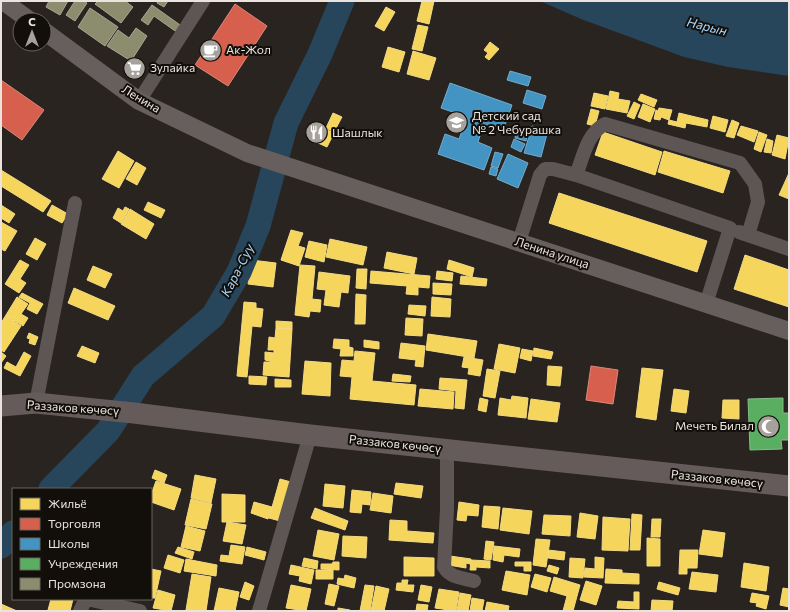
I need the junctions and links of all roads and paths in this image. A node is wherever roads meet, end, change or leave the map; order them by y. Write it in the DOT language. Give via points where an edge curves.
graph roads {
  1 [pos="3,1"];
  2 [pos="204,1"];
  3 [pos="18,12"];
  4 [pos="52,37"];
  5 [pos="140,101"];
  6 [pos="247,153"];
  7 [pos="576,176"];
  8 [pos="75,203"];
  9 [pos="730,228"];
  10 [pos="748,235"];
  11 [pos="519,242"];
  12 [pos="789,249"];
  13 [pos="706,304"];
  14 [pos="789,332"];
  15 [pos="36,403"];
  16 [pos="1,406"];
  17 [pos="310,435"];
  18 [pos="448,450"];
  19 [pos="789,486"];
  20 [pos="474,581"];
  21 [pos="86,600"];
  22 [pos="90,600"];
  23 [pos="80,611"];
  24 [pos="140,611"];
  25 [pos="259,611"];
  1 -- 3 [label="main road"];
  2 -- 5 [label="street"];
  4 -- 5 [label="main road, Ленина"];
  5 -- 6 [label="main road, Ленина"];
  6 -- 11 [label="main road, Ленина улица"];
  7 -- 9 [label="street"];
  7 -- 10 [label="street" via="590,137 605,124 740,163 755,184 758,202"];
  7 -- 11 [label="street" via="553,168 545,169 540,175"];
  8 -- 15 [label="street"];
  9 -- 10 [label="street"];
  9 -- 13 [label="street"];
  10 -- 12 [label="street"];
  11 -- 13 [label="main road, Ленина улица"];
  13 -- 14 [label="main road, Ленина улица"];
  15 -- 16 [label="highway, Раззаков көчөсү"];
  15 -- 17 [label="highway, Раззаков көчөсү"];
  17 -- 18 [label="highway, Раззаков көчөсү"];
  17 -- 25 [label="street"];
  18 -- 19 [label="highway, Раззаков көчөсү"];
  18 -- 20 [label="street" via="448,509 444,567 447,573"];
  21 -- 23 [label="street"];
  22 -- 24 [label="street"];
}
